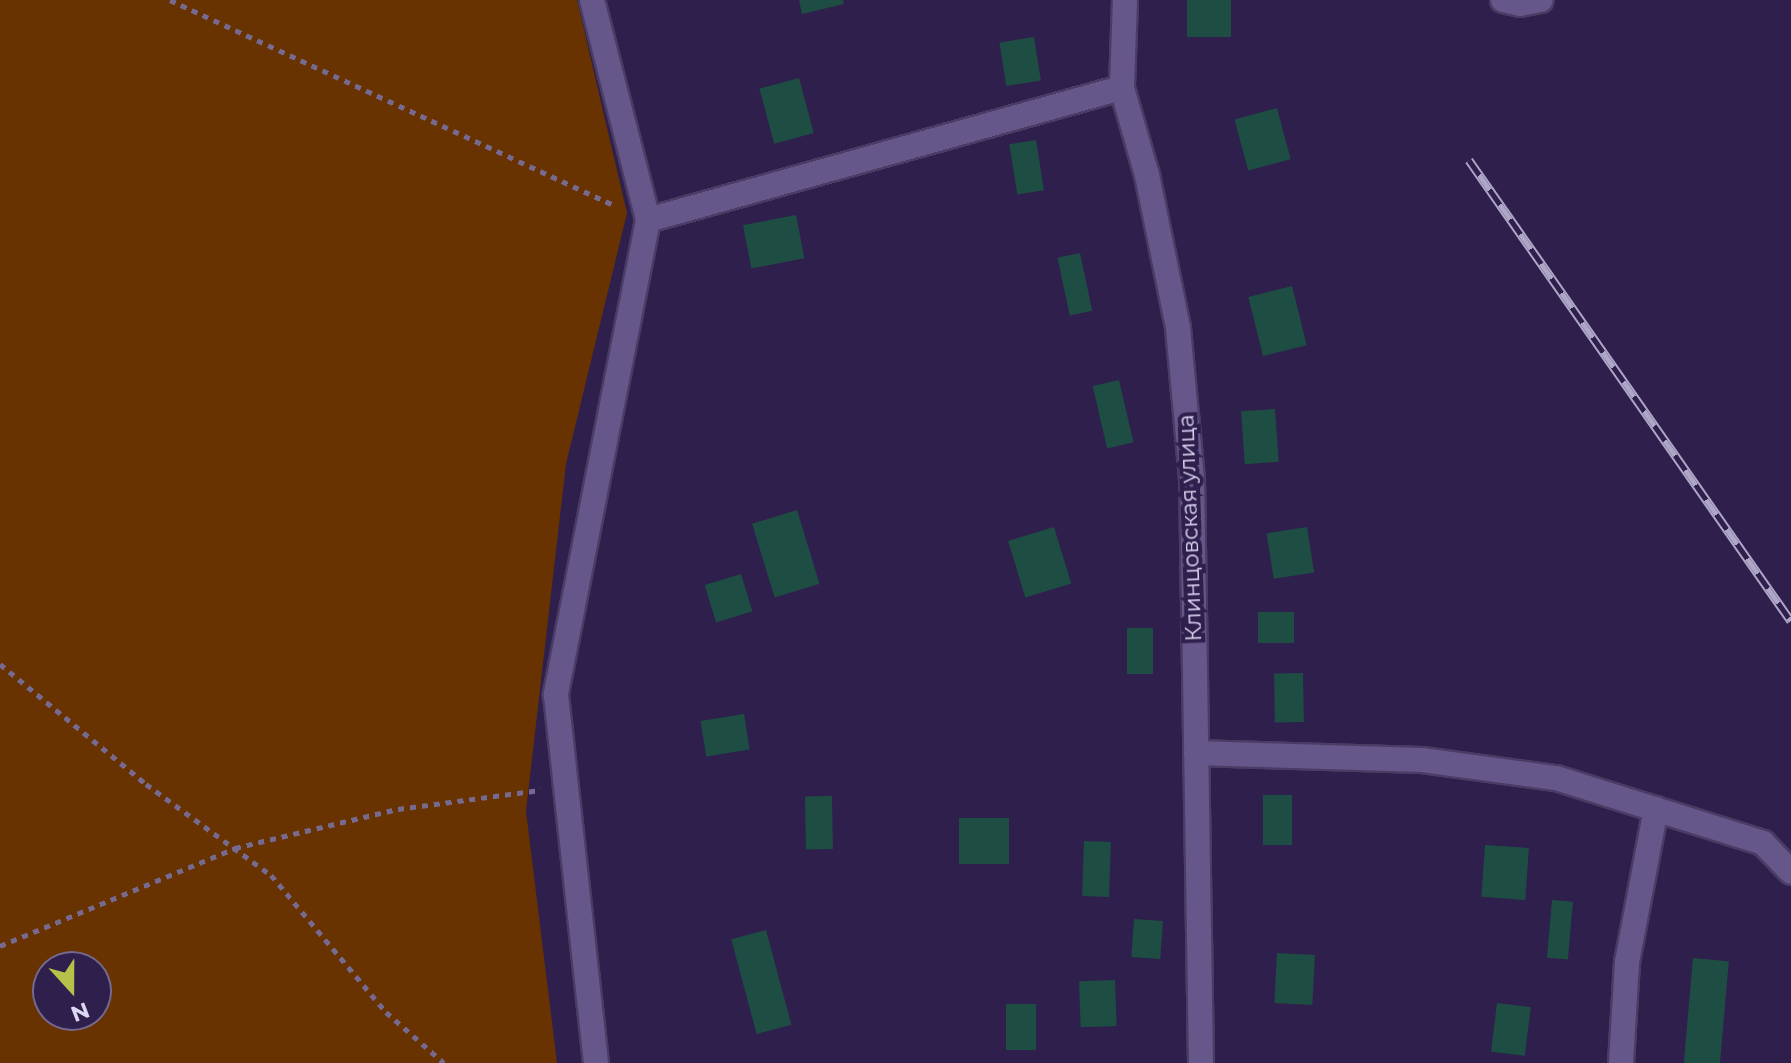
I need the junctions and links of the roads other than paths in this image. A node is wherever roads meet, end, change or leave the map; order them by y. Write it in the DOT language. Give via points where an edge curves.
graph roads {
  1 [pos="592,0"];
  2 [pos="1125,0"];
  3 [pos="1503,0"];
  4 [pos="1541,0"];
  5 [pos="1122,88"];
  6 [pos="648,220"];
  7 [pos="1196,753"];
  8 [pos="1656,809"];
  9 [pos="1791,872"];
  10 [pos="596,1063"];
  11 [pos="1201,1063"];
  12 [pos="1621,1063"];
  1 -- 6 [label="street"];
  2 -- 5 [label="street, Клинцовская улица"];
  3 -- 4 [label="street"];
  5 -- 6 [label="street"];
  5 -- 7 [label="street, Клинцовская улица" via="1147,175 1178,328 1192,478"];
  6 -- 10 [label="street" via="556,695"];
  7 -- 8 [label="street" via="1422,760 1556,778"];
  7 -- 11 [label="street, Клинцовская улица"];
  8 -- 9 [label="street" via="1763,843"];
  8 -- 12 [label="street" via="1627,962"];
}
